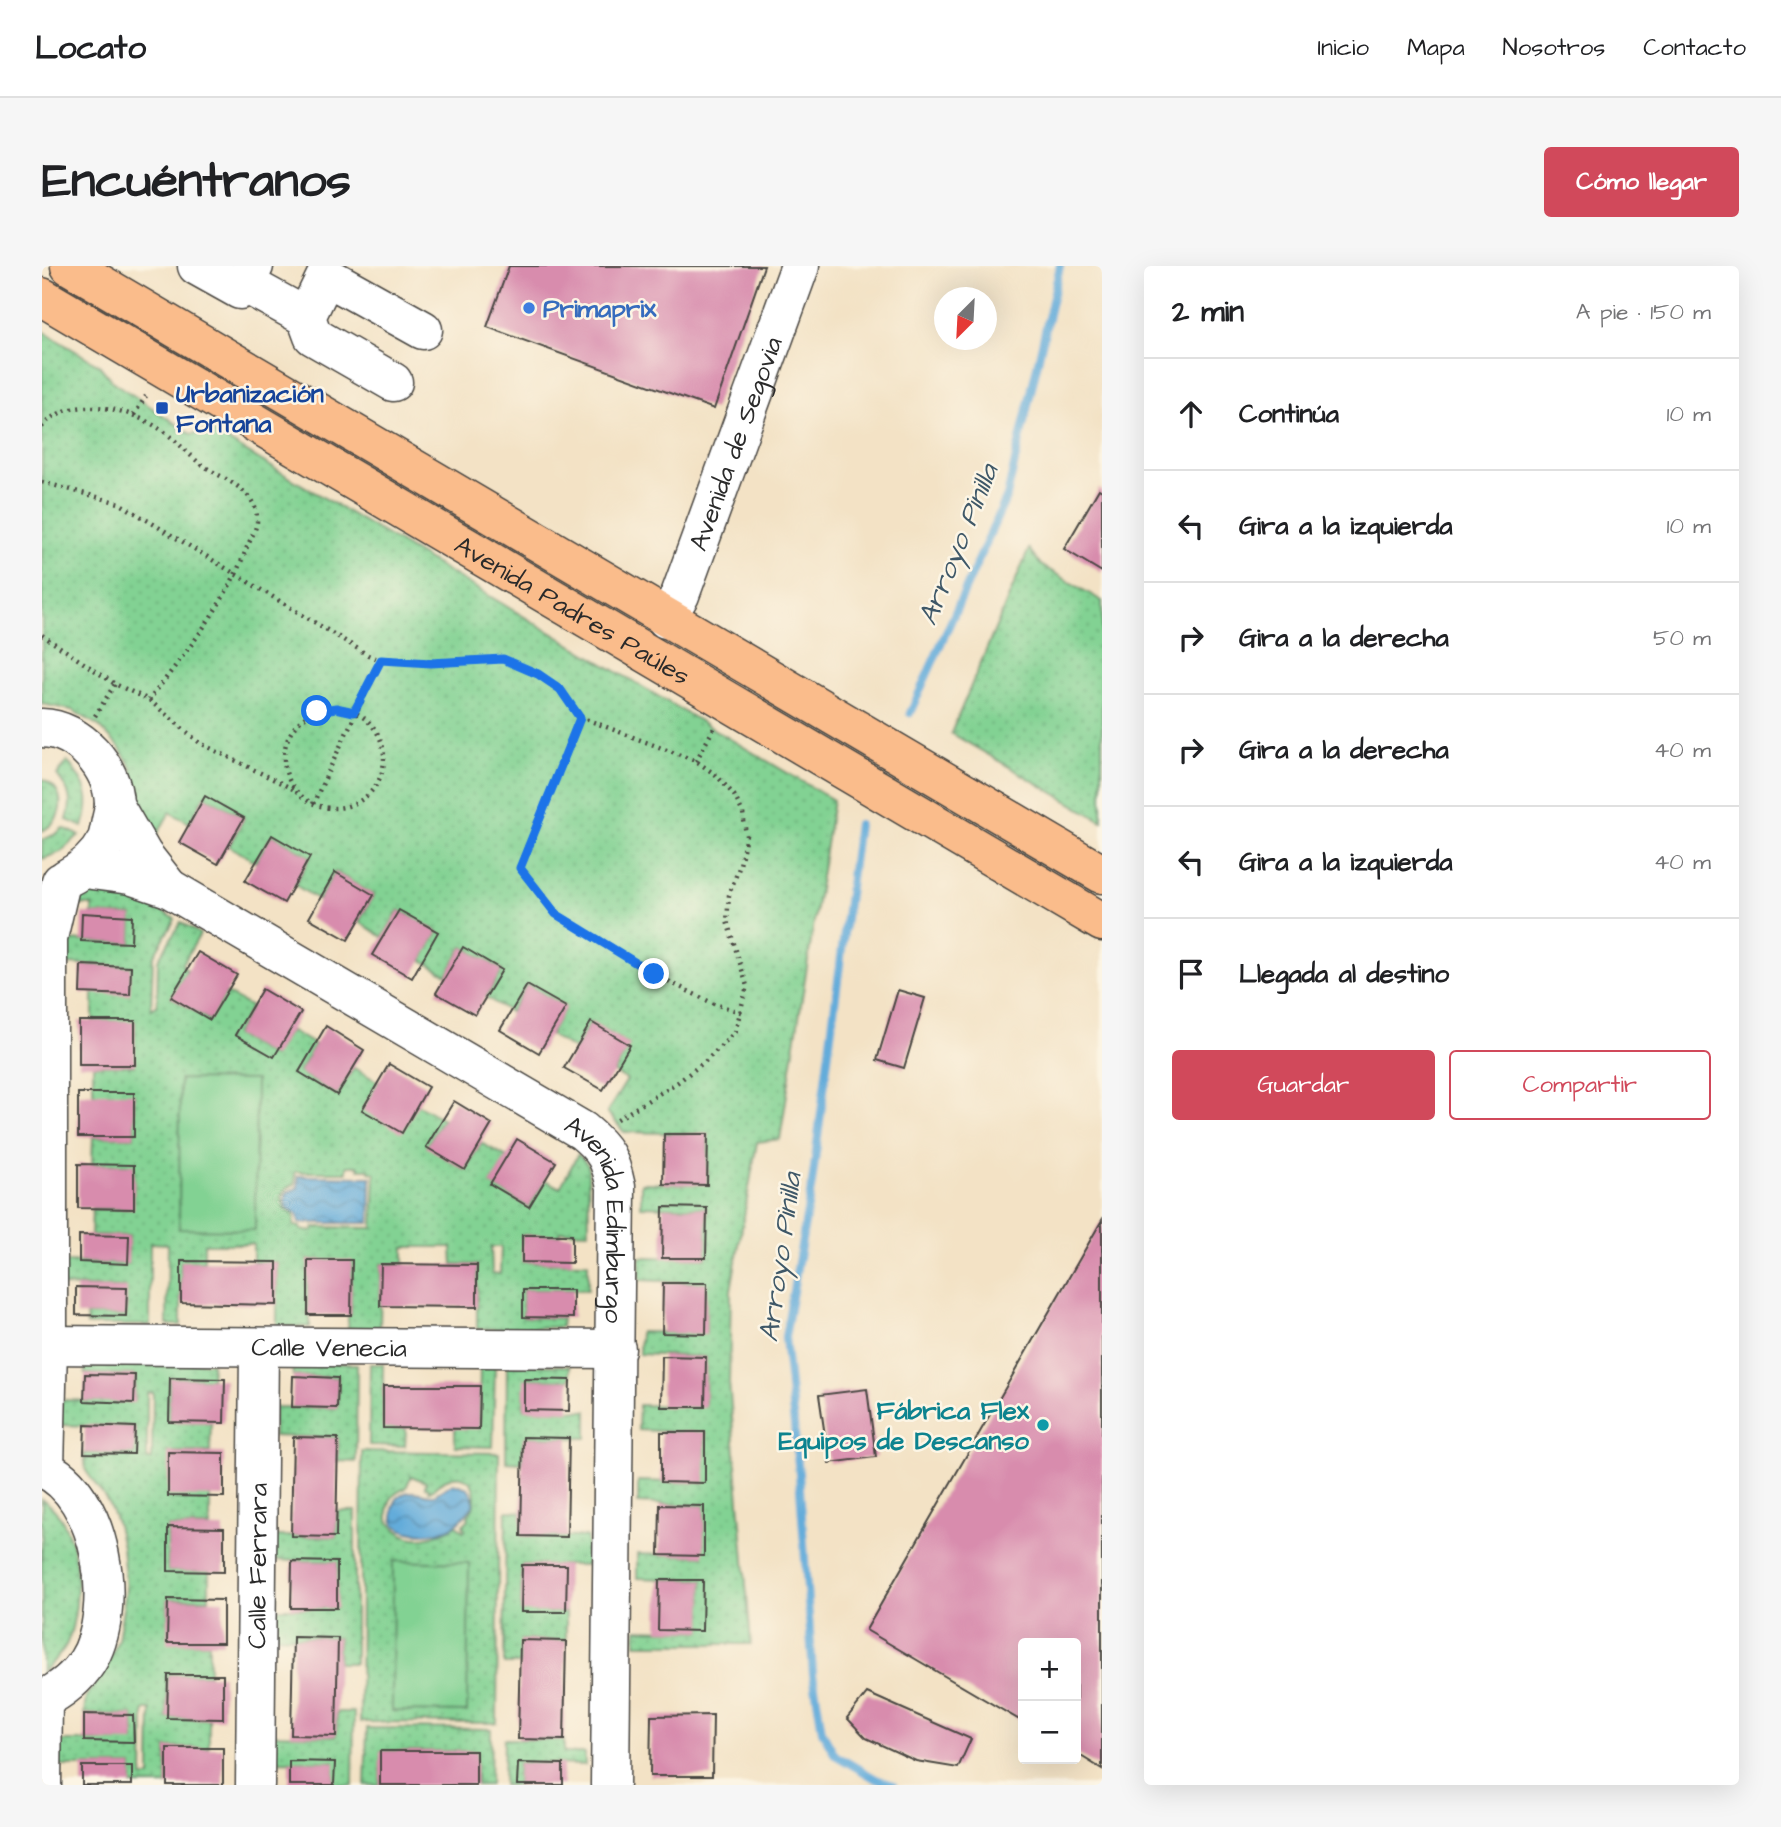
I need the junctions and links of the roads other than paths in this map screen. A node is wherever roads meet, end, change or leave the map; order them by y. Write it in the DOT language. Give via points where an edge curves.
graph roads {
  1 [pos="70,266"];
  2 [pos="197,266"];
  3 [pos="800,266"];
  4 [pos="249,274"];
  5 [pos="42,297"];
  6 [pos="306,317"];
  7 [pos="423,330"];
  8 [pos="393,382"];
  9 [pos="666,619"];
  10 [pos="42,728"];
  11 [pos="114,805"];
  12 [pos="1102,874"];
  13 [pos="62,879"];
  14 [pos="169,888"];
  15 [pos="1102,922"];
  16 [pos="45,1345"];
  17 [pos="259,1348"];
  18 [pos="616,1349"];
  19 [pos="43,1468"];
  20 [pos="43,1700"];
  21 [pos="42,1785"];
  22 [pos="255,1785"];
  23 [pos="610,1785"];
  1 -- 9 [label="highway, Avenida Padres Paúles"];
  2 -- 4 [label="street" via="240,290"];
  3 -- 9 [label="street, Avenida de Segovia" via="680,595"];
  4 -- 6 [label="street"];
  5 -- 15 [label="highway, Avenida Padres Paúles"];
  6 -- 7 [label="street" via="326,275"];
  6 -- 8 [label="street" via="313,337"];
  9 -- 12 [label="highway, Avenida Padres Paúles"];
  10 -- 11 [label="street" via="79,741 97,758 109,780"];
  11 -- 13 [label="street" via="107,840"];
  11 -- 14 [label="street, Avenida Edimburgo"];
  13 -- 14 [label="street, Avenida Edimburgo" via="130,875"];
  13 -- 16 [label="street" via="48,937"];
  14 -- 18 [label="street, Avenida Edimburgo" via="598,1144 610,1159 616,1187"];
  16 -- 17 [label="street, Calle Venecia"];
  16 -- 19 [label="street"];
  17 -- 18 [label="street, Calle Venecia"];
  17 -- 22 [label="street, Calle Ferrara"];
  18 -- 23 [label="street, Avenida Edimburgo"];
  19 -- 20 [label="street" via="70,1489 88,1519 99,1545 103,1580 101,1624 88,1661 68,1685"];
  20 -- 21 [label="street"];
}
